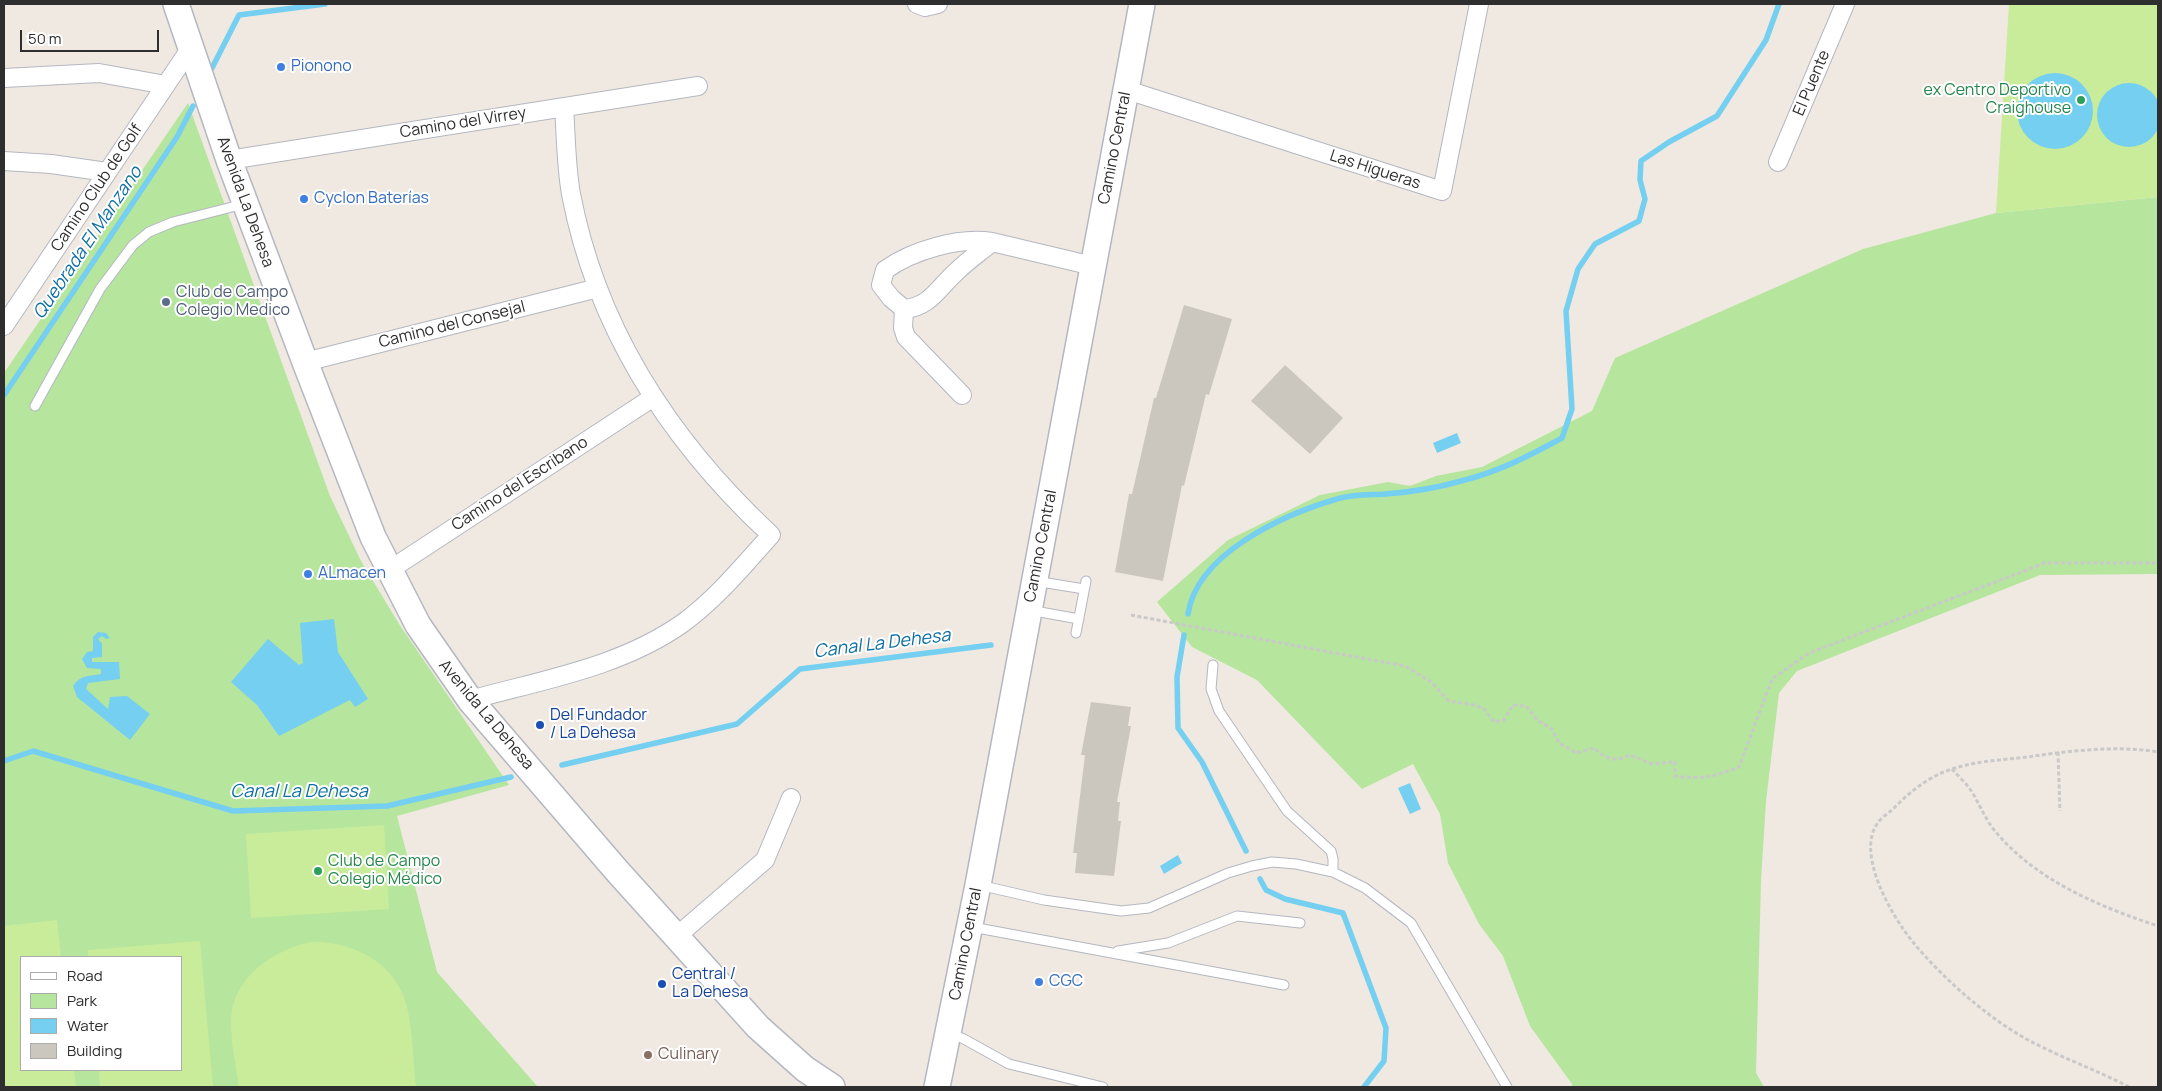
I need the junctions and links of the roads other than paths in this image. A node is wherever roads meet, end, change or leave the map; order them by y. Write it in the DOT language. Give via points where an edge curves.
graph roads {
  1 [pos="917,4"];
  2 [pos="938,4"];
  3 [pos="1142,4"];
  4 [pos="1479,4"];
  5 [pos="1845,4"];
  6 [pos="178,5"];
  7 [pos="190,49"];
  8 [pos="4,78"];
  9 [pos="166,85"];
  10 [pos="698,86"];
  11 [pos="1126,90"];
  12 [pos="564,107"];
  13 [pos="229,160"];
  14 [pos="4,161"];
  15 [pos="1778,162"];
  16 [pos="107,172"];
  17 [pos="245,204"];
  18 [pos="992,242"];
  19 [pos="1093,266"];
  20 [pos="598,288"];
  21 [pos="904,309"];
  22 [pos="4,326"];
  23 [pos="305,362"];
  24 [pos="962,395"];
  25 [pos="652,398"];
  26 [pos="35,406"];
  27 [pos="388,571"];
  28 [pos="1035,581"];
  29 [pos="1029,610"];
  30 [pos="1079,619"];
  31 [pos="1076,633"];
  32 [pos="1213,665"];
  33 [pos="470,700"];
  34 [pos="792,798"];
  35 [pos="1333,872"];
  36 [pos="978,885"];
  37 [pos="1300,923"];
  38 [pos="969,926"];
  39 [pos="677,936"];
  40 [pos="1110,952"];
  41 [pos="1284,985"];
  42 [pos="948,1034"];
  43 [pos="832,1087"];
  44 [pos="937,1087"];
  45 [pos="1103,1087"];
  46 [pos="1507,1087"];
  1 -- 2 [label="street" via="926,7"];
  3 -- 11 [label="main road, Camino Central"];
  4 -- 11 [label="street, Las Higueras" via="1442,191"];
  5 -- 15 [label="street, El Puente"];
  6 -- 7 [label="main road, Avenida La Dehesa"];
  7 -- 9 [label="street, Camino Club de Golf"];
  7 -- 13 [label="main road, Avenida La Dehesa"];
  8 -- 9 [label="street" via="99,73"];
  9 -- 16 [label="street, Camino Club de Golf"];
  10 -- 12 [label="street, Camino del Virrey"];
  11 -- 19 [label="main road, Camino Central"];
  12 -- 13 [label="street, Camino del Virrey"];
  12 -- 20 [label="street" via="571,192"];
  13 -- 17 [label="main road, Avenida La Dehesa"];
  14 -- 16 [label="street"];
  16 -- 22 [label="street, Camino Club de Golf"];
  17 -- 23 [label="main road, Avenida La Dehesa"];
  17 -- 26 [label="lane" via="173,222 149,232 133,245 100,289"];
  18 -- 19 [label="street"];
  18 -- 21 [label="street" via="954,272 931,299 916,308"];
  18 -- 21 [label="street" via="976,240 928,248 898,260 885,270 881,285"];
  19 -- 28 [label="main road, Camino Central"];
  20 -- 23 [label="street, Camino del Consejal"];
  20 -- 25 [label="street"];
  21 -- 24 [label="street" via="906,337"];
  23 -- 27 [label="main road, Avenida La Dehesa"];
  25 -- 27 [label="street, Camino del Escribano"];
  25 -- 33 [label="street" via="714,479 771,535 724,588 660,638 606,662"];
  27 -- 33 [label="main road, Avenida La Dehesa" via="426,638"];
  28 -- 29 [label="main road, Camino Central"];
  28 -- 30 [label="lane" via="1085,585"];
  29 -- 30 [label="lane"];
  29 -- 36 [label="main road, Camino Central"];
  30 -- 31 [label="lane"];
  32 -- 35 [label="lane" via="1211,689 1219,711 1287,811 1331,851"];
  33 -- 39 [label="main road, Avenida La Dehesa"];
  34 -- 39 [label="street" via="765,860"];
  35 -- 36 [label="lane" via="1272,862 1228,874 1149,908 1121,911 1044,900"];
  35 -- 46 [label="lane" via="1365,888 1411,923"];
  36 -- 38 [label="main road, Camino Central"];
  37 -- 40 [label="lane" via="1237,916 1168,943"];
  38 -- 40 [label="lane"];
  38 -- 42 [label="main road, Camino Central"];
  39 -- 43 [label="main road, Avenida La Dehesa" via="758,1027"];
  40 -- 41 [label="lane"];
  42 -- 44 [label="main road, Camino Central"];
  42 -- 45 [label="lane" via="962,1038 1009,1064"];
}
